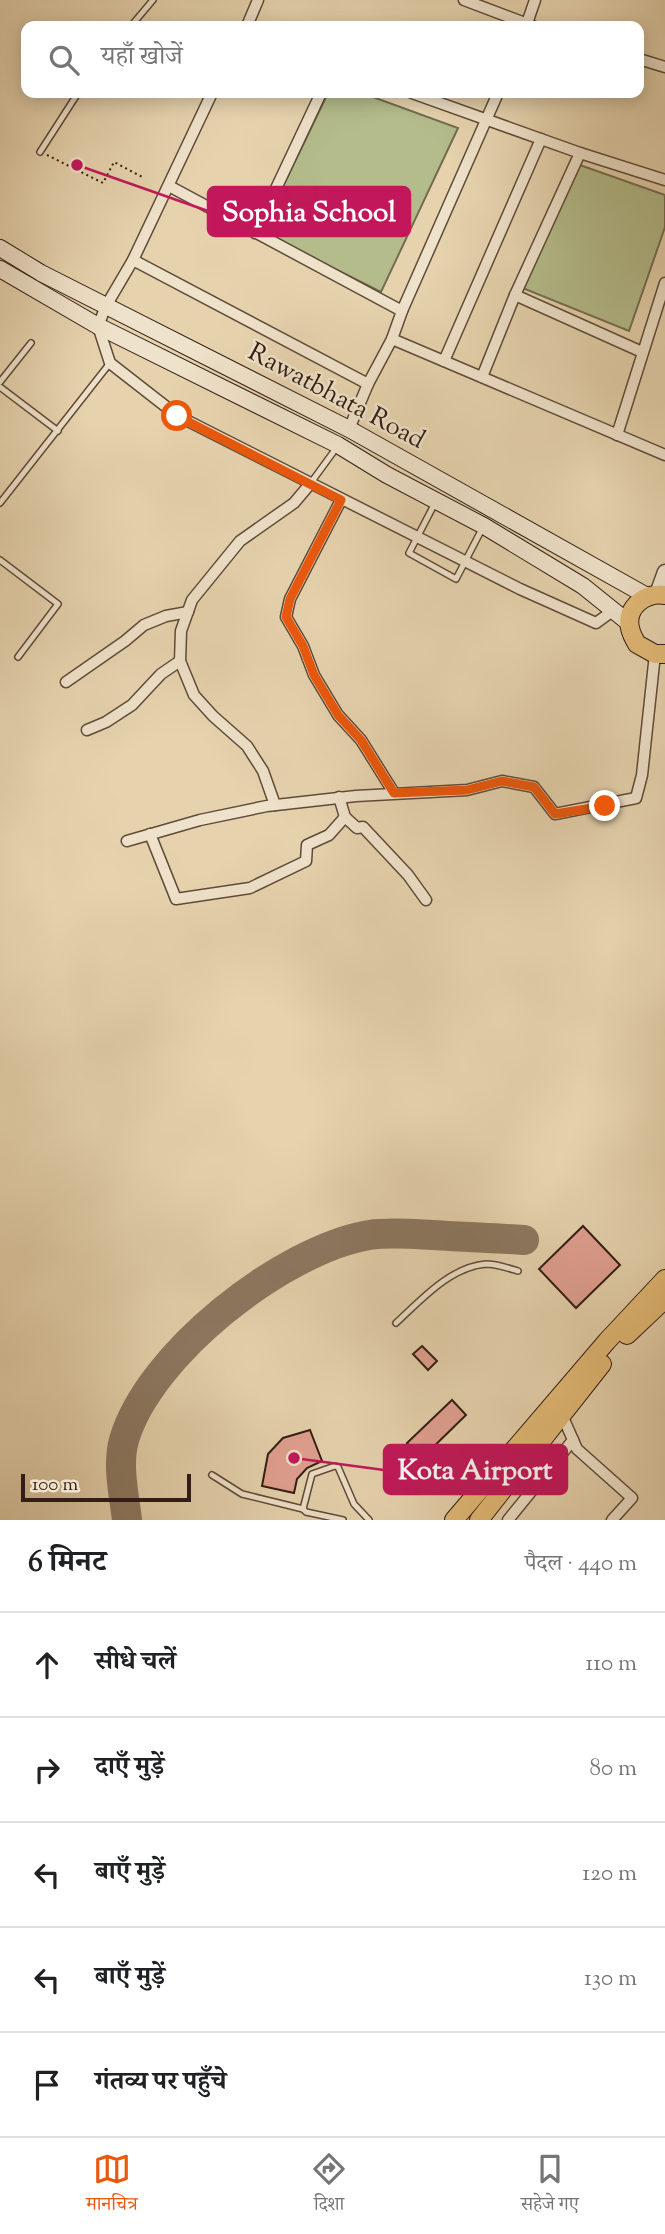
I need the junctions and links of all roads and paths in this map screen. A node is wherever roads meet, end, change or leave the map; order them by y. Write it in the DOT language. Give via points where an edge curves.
graph roads {
  1 [pos="153,0"];
  2 [pos="258,0"];
  3 [pos="464,0"];
  4 [pos="536,0"];
  5 [pos="135,21"];
  6 [pos="249,21"];
  7 [pos="516,21"];
  8 [pos="530,21"];
  9 [pos="644,61"];
  10 [pos="665,67"];
  11 [pos="75,98"];
  12 [pos="210,98"];
  13 [pos="319,98"];
  14 [pos="426,98"];
  15 [pos="496,98"];
  16 [pos="487,120"];
  17 [pos="541,139"];
  18 [pos="40,152"];
  19 [pos="580,153"];
  20 [pos="144,178"];
  21 [pos="665,180"];
  22 [pos="169,186"];
  23 [pos="255,233"];
  24 [pos="0,248"];
  25 [pos="134,260"];
  26 [pos="0,269"];
  27 [pos="665,283"];
  28 [pos="516,295"];
  29 [pos="106,306"];
  30 [pos="402,312"];
  31 [pos="98,326"];
  32 [pos="391,339"];
  33 [pos="31,343"];
  34 [pos="642,352"];
  35 [pos="444,361"];
  36 [pos="110,363"];
  37 [pos="482,377"];
  38 [pos="0,384"];
  39 [pos="368,384"];
  40 [pos="349,429"];
  41 [pos="58,431"];
  42 [pos="617,435"];
  43 [pos="338,445"];
  44 [pos="665,455"];
  45 [pos="310,484"];
  46 [pos="341,500"];
  47 [pos="437,500"];
  48 [pos="0,503"];
  49 [pos="484,526"];
  50 [pos="417,537"];
  51 [pos="0,560"];
  52 [pos="466,562"];
  53 [pos="665,572"];
  54 [pos="656,595"];
  55 [pos="614,610"];
  56 [pos="188,612"];
  57 [pos="629,623"];
  58 [pos="660,654"];
  59 [pos="18,657"];
  60 [pos="180,661"];
  61 [pos="66,682"];
  62 [pos="87,730"];
  63 [pos="394,793"];
  64 [pos="339,797"];
  65 [pos="275,805"];
  66 [pos="345,817"];
  67 [pos="150,834"];
  68 [pos="127,841"];
  69 [pos="426,900"];
  70 [pos="518,1271"];
  71 [pos="665,1279"];
  72 [pos="665,1299"];
  73 [pos="396,1323"];
  74 [pos="562,1415"];
  75 [pos="573,1440"];
  76 [pos="212,1475"];
  77 [pos="303,1509"];
  78 [pos="342,1520"];
  79 [pos="369,1520"];
  80 [pos="454,1520"];
  81 [pos="479,1520"];
  82 [pos="508,1520"];
  83 [pos="612,1520"];
  1 -- 5 [label="lane"];
  2 -- 6 [label="street"];
  3 -- 7 [label="street"];
  4 -- 8 [label="street"];
  9 -- 10 [label="street"];
  11 -- 18 [label="lane"];
  12 -- 22 [label="street"];
  13 -- 23 [label="street"];
  14 -- 16 [label="street"];
  15 -- 16 [label="street"];
  16 -- 17 [label="street"];
  16 -- 30 [label="street"];
  17 -- 19 [label="street"];
  17 -- 35 [label="street"];
  18 -- 20 [label="path" via="103,183 114,162"];
  19 -- 21 [label="street"];
  19 -- 28 [label="street"];
  22 -- 23 [label="street"];
  22 -- 25 [label="street"];
  23 -- 30 [label="street"];
  24 -- 29 [label="main road, Rawatbhata Road"];
  25 -- 29 [label="street"];
  25 -- 39 [label="street"];
  26 -- 31 [label="main road, Rawatbhata Road"];
  27 -- 34 [label="street"];
  28 -- 34 [label="street"];
  28 -- 37 [label="street"];
  29 -- 31 [label="street"];
  29 -- 40 [label="main road, Rawatbhata Road"];
  30 -- 32 [label="street"];
  31 -- 36 [label="street"];
  31 -- 43 [label="main road, Rawatbhata Road"];
  32 -- 35 [label="street"];
  32 -- 39 [label="street"];
  33 -- 38 [label="lane"];
  34 -- 42 [label="street"];
  35 -- 37 [label="street"];
  36 -- 41 [label="lane"];
  36 -- 45 [label="street" via="177,416"];
  37 -- 42 [label="street"];
  38 -- 41 [label="lane"];
  39 -- 40 [label="street"];
  40 -- 54 [label="main road, Rawatbhata Road"];
  41 -- 48 [label="lane"];
  42 -- 44 [label="street"];
  43 -- 45 [label="lane"];
  43 -- 47 [label="main road, Rawatbhata Road"];
  45 -- 46 [label="street"];
  45 -- 56 [label="street" via="294,503 240,541 192,600"];
  46 -- 50 [label="street"];
  46 -- 63 [label="street" via="290,599 286,617 338,715 361,740"];
  47 -- 49 [label="main road, Rawatbhata Road"];
  47 -- 50 [label="lane"];
  49 -- 52 [label="lane"];
  49 -- 55 [label="main road, Rawatbhata Road"];
  50 -- 52 [label="street"];
  50 -- 52 [label="lane" via="409,553 456,579"];
  51 -- 59 [label="lane" via="58,604"];
  52 -- 55 [label="street" via="596,622"];
  53 -- 54 [label="street"];
  54 -- 57 [label="main road" via="633,609"];
  55 -- 57 [label="main road, Rawatbhata Road"];
  56 -- 60 [label="street" via="181,631"];
  56 -- 61 [label="street" via="144,625"];
  57 -- 58 [label="main road" via="637,644"];
  58 -- 63 [label="street" via="635,798 555,814 534,787 502,781 467,790"];
  60 -- 62 [label="street" via="132,705"];
  60 -- 65 [label="street" via="194,695 247,746 263,771"];
  63 -- 64 [label="street"];
  64 -- 65 [label="street"];
  64 -- 66 [label="street"];
  65 -- 67 [label="street"];
  66 -- 67 [label="street" via="329,835 307,845 306,861 250,888 176,899"];
  66 -- 69 [label="street" via="357,828 363,827"];
  67 -- 68 [label="street"];
  70 -- 73 [label="lane" via="498,1265 472,1267 439,1285"];
  71 -- 80 [label="main road"];
  72 -- 74 [label="main road" via="622,1339"];
  74 -- 75 [label="street"];
  74 -- 81 [label="main road"];
  75 -- 82 [label="street"];
  75 -- 83 [label="street" via="577,1449 632,1498"];
  76 -- 77 [label="lane" via="242,1494"];
  77 -- 78 [label="lane"];
  77 -- 79 [label="lane" via="312,1474 335,1466 354,1504"];
}
